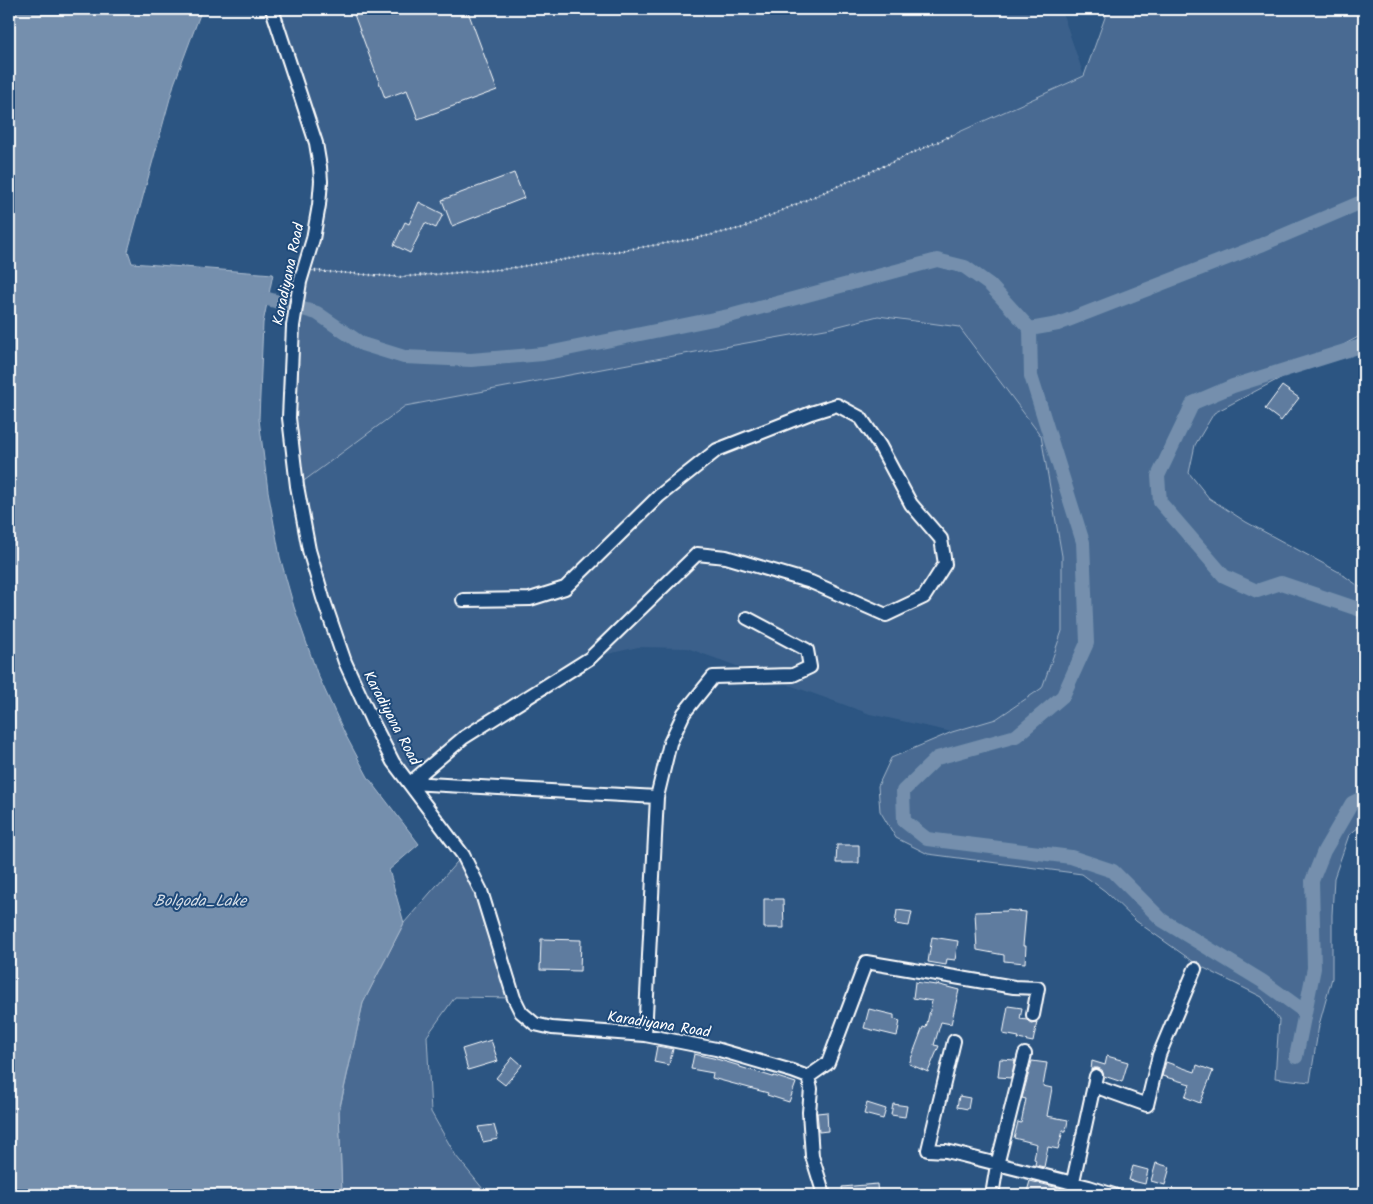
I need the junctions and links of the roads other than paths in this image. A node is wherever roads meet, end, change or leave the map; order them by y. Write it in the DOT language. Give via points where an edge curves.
graph roads {
  1 [pos="272,9"];
  2 [pos="463,600"];
  3 [pos="747,618"];
  4 [pos="410,783"];
  5 [pos="657,797"];
  6 [pos="1195,969"];
  7 [pos="1033,1016"];
  8 [pos="645,1035"];
  9 [pos="954,1041"];
  10 [pos="1025,1054"];
  11 [pos="808,1077"];
  12 [pos="998,1165"];
  13 [pos="1071,1189"];
  14 [pos="824,1195"];
  15 [pos="992,1195"];
  16 [pos="1114,1195"];
  1 -- 4 [label="street, Karadiyana Road" via="316,144 321,181 313,239 293,326 289,418 297,486 309,550 344,662 393,762"];
  2 -- 4 [label="street" via="530,599 564,588 659,496 717,450 837,405 861,418 880,446 911,504 941,539 944,564 924,597 886,615 811,582 726,558 697,554 590,658 462,738"];
  3 -- 5 [label="street" via="807,650 810,667 793,675 713,677 684,714 670,743"];
  4 -- 5 [label="street"];
  4 -- 8 [label="street, Karadiyana Road" via="463,856 481,891 508,984 521,1012 534,1024 552,1028"];
  5 -- 8 [label="street"];
  6 -- 13 [label="street" via="1159,1055 1147,1104 1095,1081"];
  7 -- 11 [label="street" via="1038,988 1014,987 866,962 828,1063"];
  8 -- 11 [label="street, Karadiyana Road" via="716,1049"];
  9 -- 12 [label="street" via="928,1150"];
  10 -- 12 [label="street"];
  11 -- 14 [label="street" via="812,1156"];
  12 -- 13 [label="street"];
  12 -- 15 [label="street"];
  13 -- 16 [label="street"];
}
